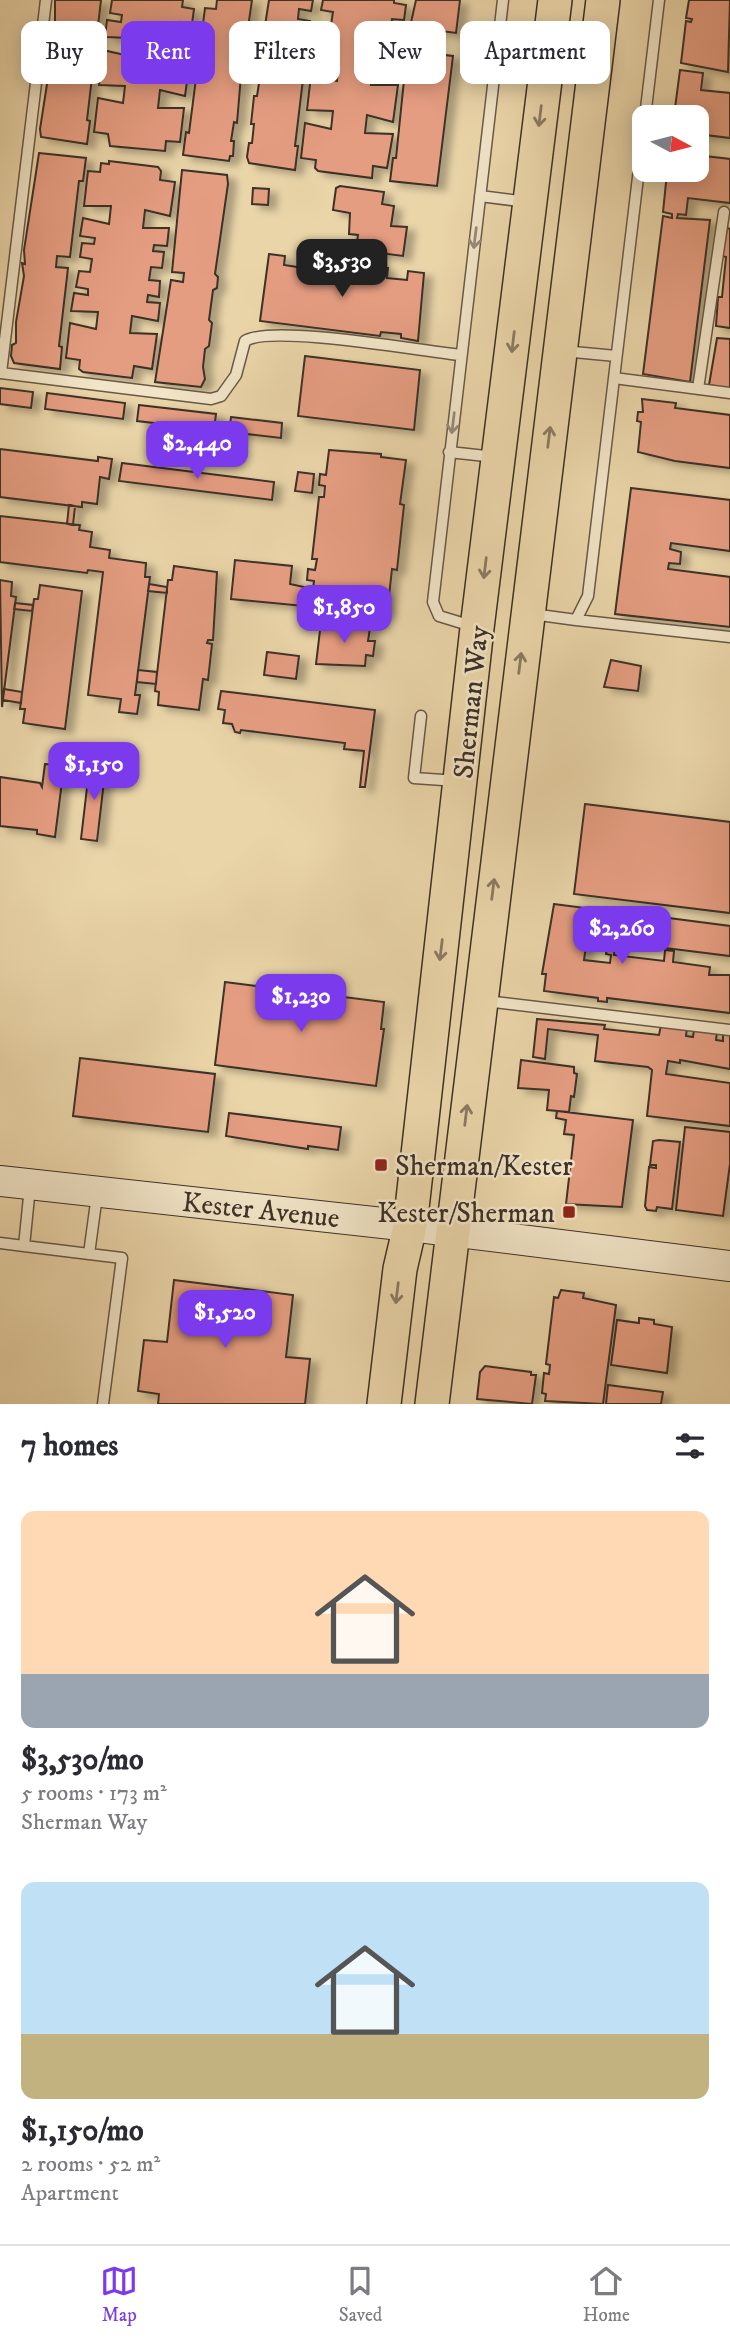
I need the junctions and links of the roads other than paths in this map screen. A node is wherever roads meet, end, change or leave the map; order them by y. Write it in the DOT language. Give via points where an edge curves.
graph roads {
  1 [pos="46,0"];
  2 [pos="503,0"];
  3 [pos="555,0"];
  4 [pos="603,0"];
  5 [pos="659,0"];
  6 [pos="646,105"];
  7 [pos="637,182"];
  8 [pos="480,196"];
  9 [pos="530,202"];
  10 [pos="724,212"];
  11 [pos="560,351"];
  12 [pos="461,355"];
  13 [pos="616,356"];
  14 [pos="614,378"];
  15 [pos="698,389"];
  16 [pos="730,393"];
  17 [pos="449,452"];
  18 [pos="498,457"];
  19 [pos="526,613"];
  20 [pos="576,620"];
  21 [pos="477,628"];
  22 [pos="730,637"];
  23 [pos="421,716"];
  24 [pos="462,781"];
  25 [pos="479,1000"];
  26 [pos="730,1030"];
  27 [pos="0,1181"];
  28 [pos="30,1184"];
  29 [pos="98,1192"];
  30 [pos="410,1226"];
  31 [pos="452,1231"];
  32 [pos="0,1243"];
  33 [pos="24,1246"];
  34 [pos="89,1254"];
  35 [pos="730,1266"];
  36 [pos="103,1404"];
  37 [pos="384,1404"];
  38 [pos="432,1404"];
  1 -- 12 [label="lane" via="1,373 211,399 221,396 236,375 244,341 254,335"];
  2 -- 8 [label="lane"];
  3 -- 9 [label="main road, Sherman Way, one-way"];
  4 -- 11 [label="main road, Sherman Way"];
  5 -- 6 [label="lane"];
  7 -- 13 [label="lane"];
  8 -- 9 [label="lane"];
  8 -- 12 [label="lane, one-way"];
  9 -- 18 [label="main road, Sherman Way, one-way"];
  10 -- 15 [label="lane"];
  11 -- 13 [label="lane"];
  19 -- 11 [label="main road, Sherman Way, one-way"];
  12 -- 17 [label="lane, one-way"];
  13 -- 14 [label="lane"];
  14 -- 15 [label="lane"];
  14 -- 20 [label="lane" via="588,596"];
  15 -- 16 [label="lane"];
  17 -- 18 [label="lane"];
  17 -- 21 [label="lane" via="433,602 439,616"];
  18 -- 21 [label="main road, Sherman Way, one-way"];
  19 -- 20 [label="lane"];
  25 -- 19 [label="main road, Sherman Way, one-way"];
  20 -- 22 [label="lane"];
  21 -- 24 [label="main road, Sherman Way"];
  23 -- 24 [label="lane" via="414,778"];
  24 -- 30 [label="main road, Sherman Way, one-way"];
  25 -- 26 [label="lane"];
  31 -- 25 [label="main road, Sherman Way, one-way"];
  27 -- 28 [label="main road, Kester Avenue"];
  28 -- 29 [label="main road, Kester Avenue"];
  28 -- 33 [label="lane"];
  29 -- 30 [label="main road, Kester Avenue"];
  29 -- 34 [label="lane"];
  30 -- 31 [label="main road, Kester Avenue"];
  30 -- 37 [label="main road, Sherman Way, one-way" via="400,1269"];
  31 -- 35 [label="main road, Kester Avenue"];
  31 -- 38 [label="main road, Sherman Way"];
  32 -- 33 [label="lane"];
  33 -- 34 [label="lane"];
  34 -- 36 [label="lane" via="122,1258"];
}
